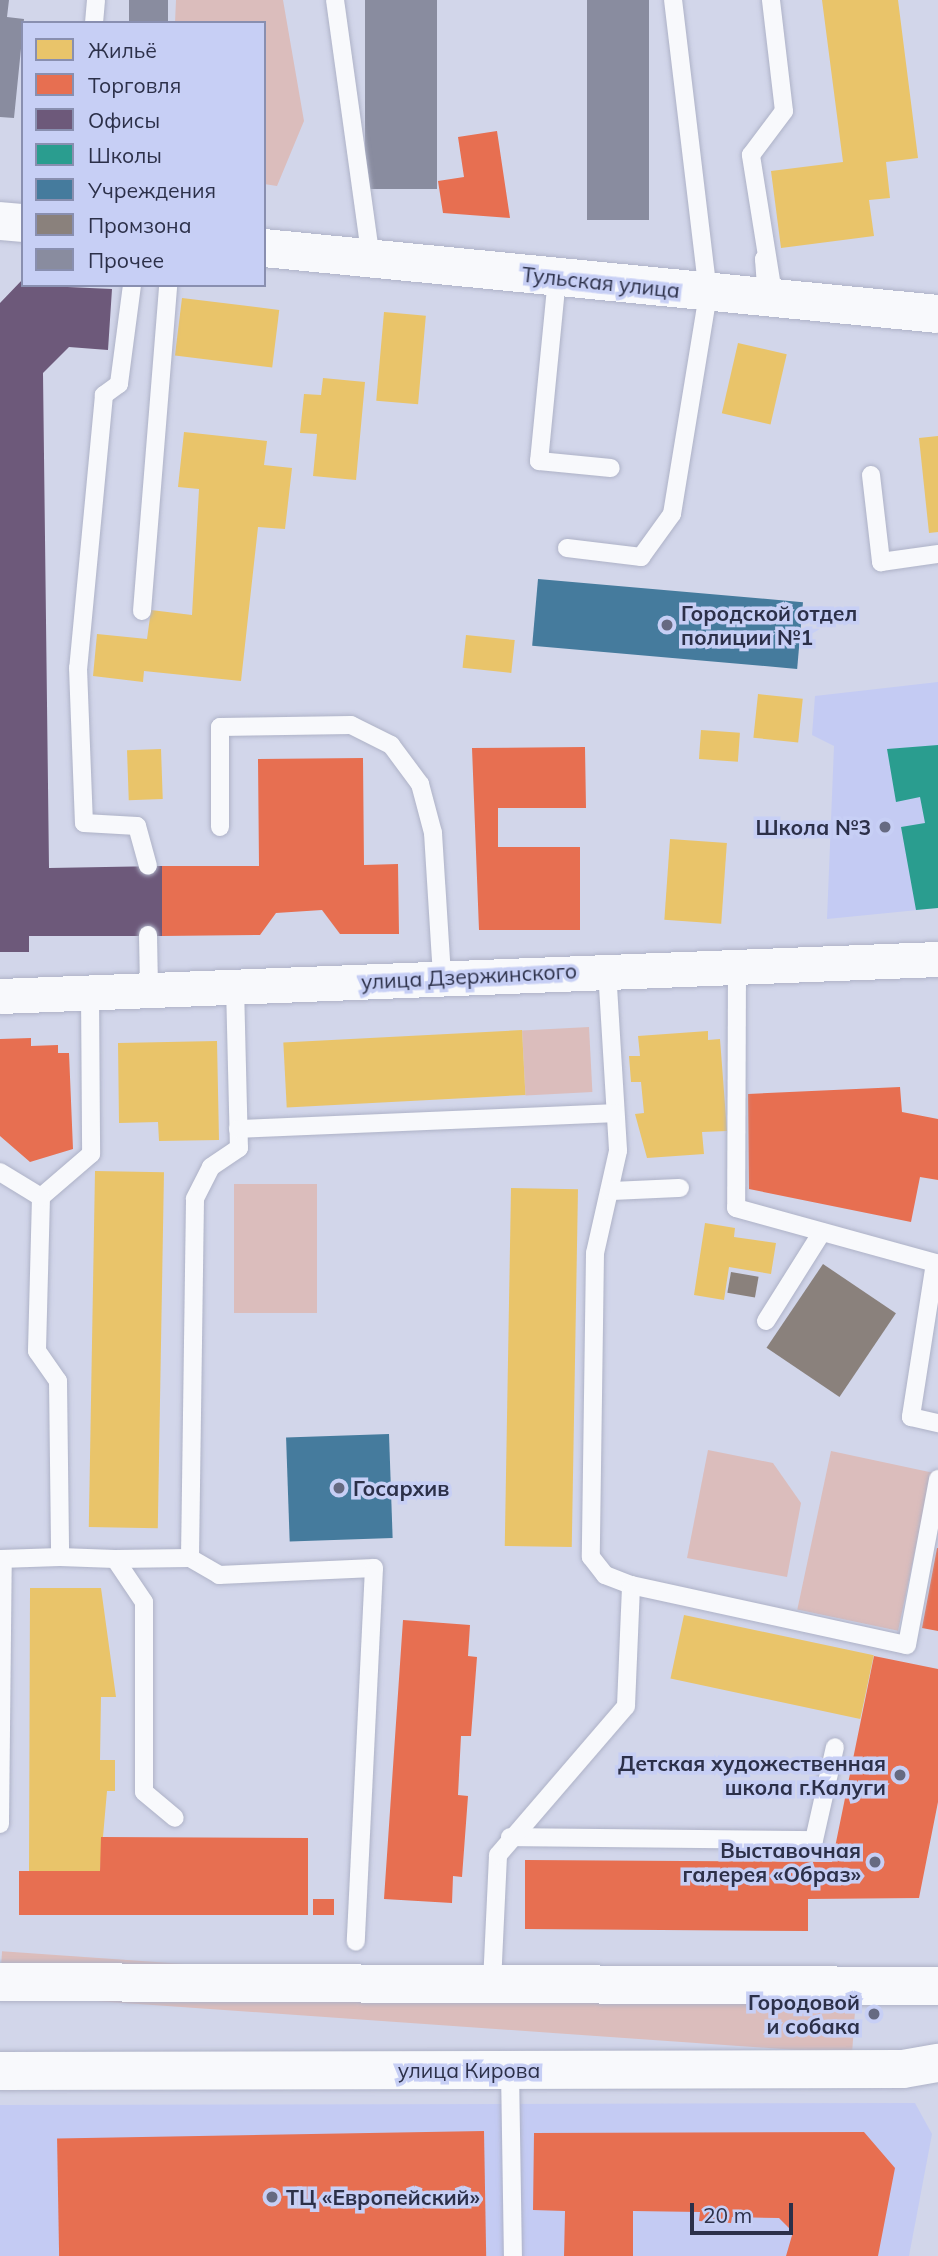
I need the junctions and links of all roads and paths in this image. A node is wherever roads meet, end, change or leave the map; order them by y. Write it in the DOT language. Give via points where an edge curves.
graph roads {
  1 [pos="96,0"];
  2 [pos="335,0"];
  3 [pos="673,0"];
  4 [pos="771,0"];
  5 [pos="94,21"];
  6 [pos="0,221"];
  7 [pos="21,223"];
  8 [pos="266,248"];
  9 [pos="371,259"];
  10 [pos="557,278"];
  11 [pos="132,287"];
  12 [pos="168,287"];
  13 [pos="708,293"];
  14 [pos="767,299"];
  15 [pos="938,314"];
  16 [pos="611,468"];
  17 [pos="872,475"];
  18 [pos="566,548"];
  19 [pos="938,554"];
  20 [pos="142,611"];
  21 [pos="220,827"];
  22 [pos="148,866"];
  23 [pos="148,935"];
  24 [pos="938,959"];
  25 [pos="737,964"];
  26 [pos="607,970"];
  27 [pos="442,977"];
  28 [pos="235,986"];
  29 [pos="149,989"];
  30 [pos="90,992"];
  31 [pos="0,996"];
  32 [pos="615,1113"];
  33 [pos="238,1129"];
  34 [pos="0,1172"];
  35 [pos="680,1188"];
  36 [pos="610,1191"];
  37 [pos="41,1197"];
  38 [pos="822,1232"];
  39 [pos="766,1321"];
  40 [pos="938,1423"];
  41 [pos="938,1479"];
  42 [pos="60,1558"];
  43 [pos="190,1558"];
  44 [pos="2,1559"];
  45 [pos="115,1559"];
  46 [pos="631,1585"];
  47 [pos="835,1747"];
  48 [pos="175,1818"];
  49 [pos="0,1824"];
  50 [pos="510,1837"];
  51 [pos="356,1942"];
  52 [pos="0,1982"];
  53 [pos="492,1983"];
  54 [pos="938,1986"];
  55 [pos="938,2063"];
  56 [pos="510,2070"];
  57 [pos="0,2071"];
  58 [pos="513,2256"];
  1 -- 5 [label="lane"];
  2 -- 9 [label="lane"];
  3 -- 13 [label="lane"];
  4 -- 14 [label="lane" via="784,111 751,155 773,293 764,259"];
  6 -- 7 [label="main road"];
  8 -- 9 [label="main road, Тульская улица"];
  9 -- 10 [label="main road, Тульская улица"];
  10 -- 13 [label="main road, Тульская улица"];
  10 -- 16 [label="lane" via="539,461"];
  11 -- 22 [label="lane" via="119,384 104,395 78,668 84,823 137,826"];
  12 -- 20 [label="lane"];
  13 -- 14 [label="main road, Тульская улица"];
  13 -- 18 [label="lane" via="672,514 641,557"];
  14 -- 15 [label="main road, Тульская улица"];
  17 -- 19 [label="lane" via="881,562"];
  21 -- 27 [label="lane" via="220,727 351,725 391,745 420,784 433,833"];
  23 -- 29 [label="lane"];
  24 -- 25 [label="street, улица Дзержинского"];
  25 -- 26 [label="street, улица Дзержинского"];
  25 -- 38 [label="lane" via="736,1208"];
  26 -- 27 [label="street, улица Дзержинского"];
  26 -- 32 [label="lane"];
  27 -- 28 [label="street, улица Дзержинского"];
  28 -- 29 [label="street, улица Дзержинского"];
  28 -- 33 [label="lane"];
  29 -- 30 [label="street, улица Дзержинского"];
  30 -- 31 [label="street, улица Дзержинского"];
  30 -- 37 [label="lane" via="91,1154"];
  32 -- 33 [label="lane"];
  32 -- 36 [label="lane" via="618,1151"];
  33 -- 43 [label="lane" via="239,1148 211,1167 195,1199"];
  34 -- 37 [label="lane"];
  35 -- 36 [label="lane"];
  36 -- 46 [label="lane" via="595,1253 591,1557 606,1576"];
  37 -- 42 [label="lane" via="37,1351 58,1381"];
  38 -- 39 [label="lane"];
  38 -- 40 [label="lane" via="935,1263 911,1417"];
  41 -- 46 [label="lane" via="907,1645"];
  42 -- 44 [label="lane"];
  42 -- 45 [label="lane"];
  43 -- 45 [label="lane"];
  43 -- 51 [label="lane" via="219,1575 374,1567"];
  44 -- 49 [label="lane"];
  45 -- 48 [label="lane" via="144,1602 144,1792"];
  46 -- 50 [label="lane" via="626,1706"];
  47 -- 50 [label="lane" via="814,1840"];
  50 -- 53 [label="lane" via="498,1854"];
  52 -- 53 [label="main road"];
  53 -- 54 [label="main road"];
  55 -- 56 [label="main road, улица Кирова" via="903,2069"];
  56 -- 57 [label="main road, улица Кирова"];
  56 -- 58 [label="lane"];
}
